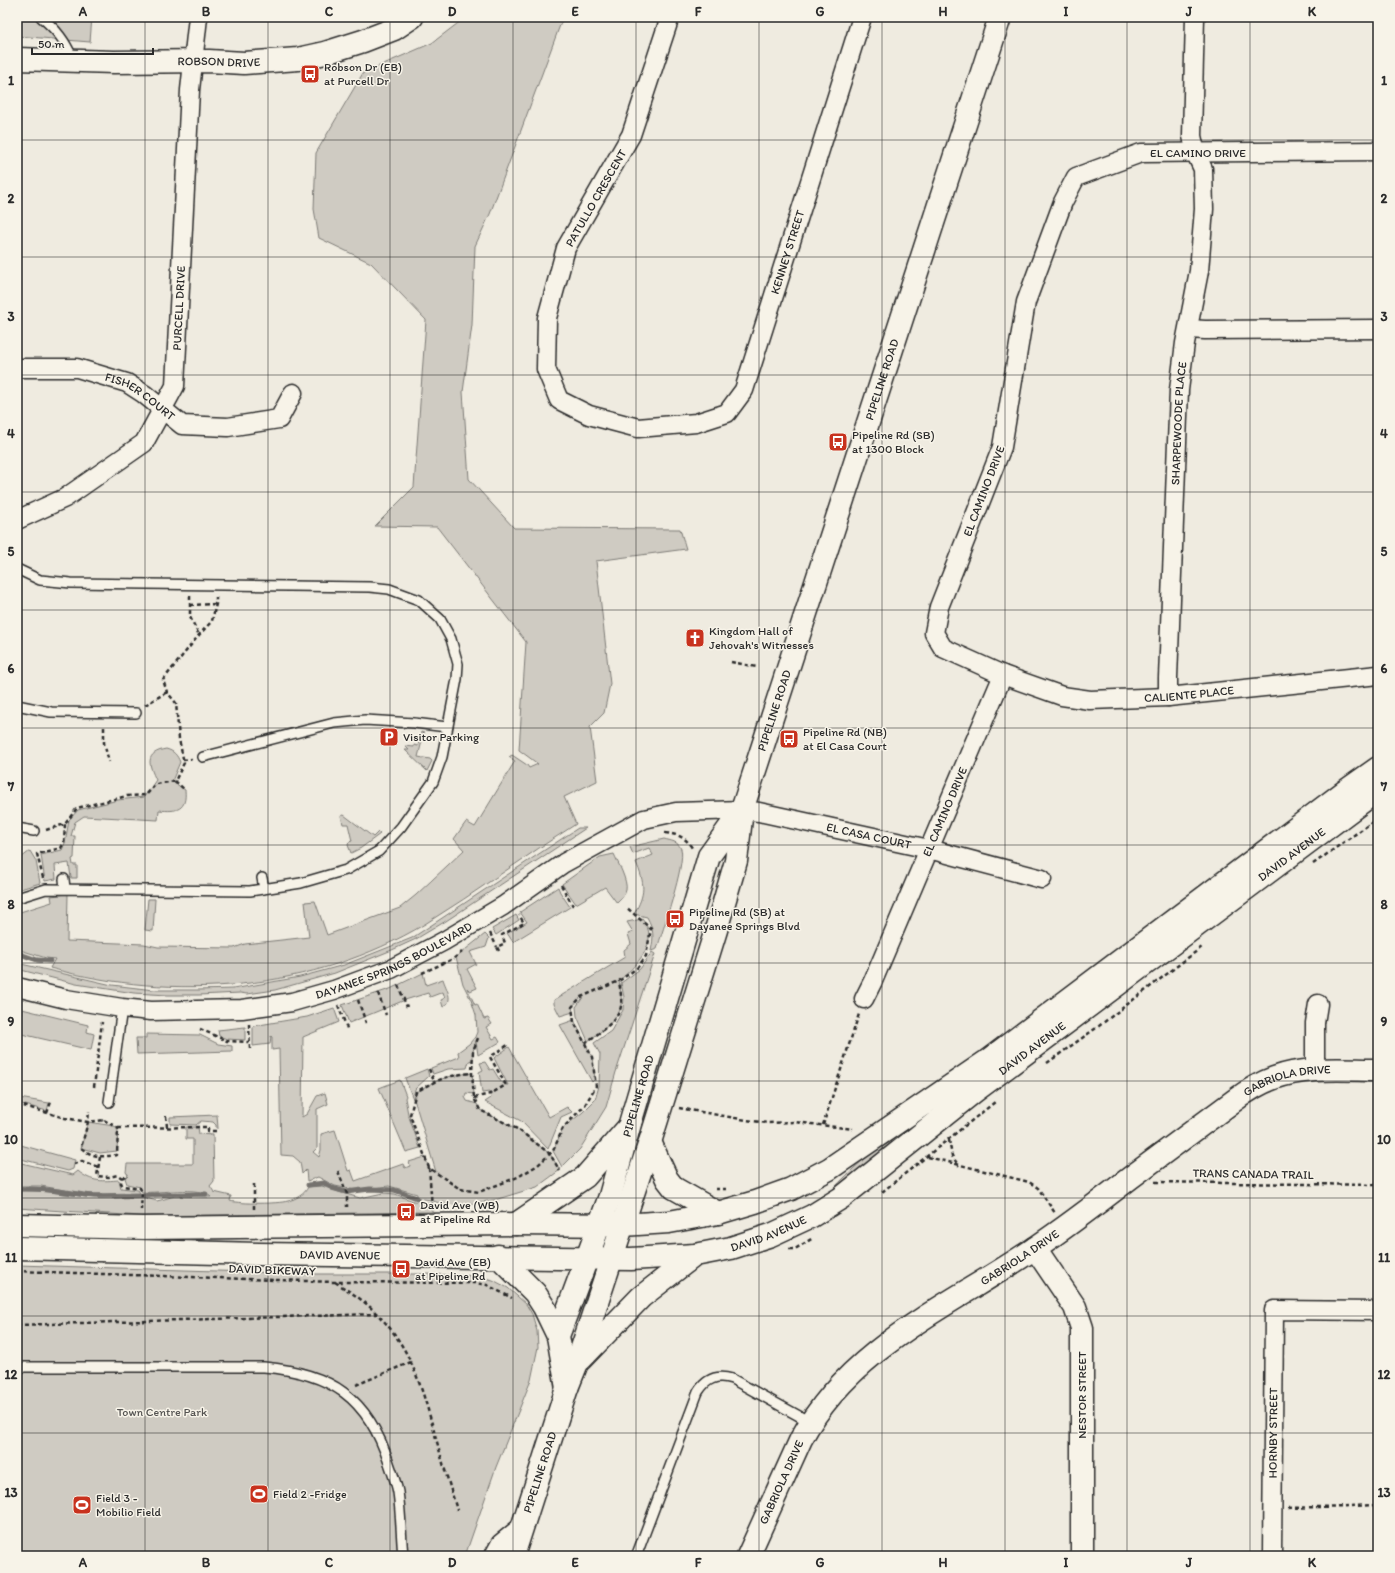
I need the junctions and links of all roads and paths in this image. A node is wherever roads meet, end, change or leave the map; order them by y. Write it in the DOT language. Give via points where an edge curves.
graph roads {
  1 [pos="41,17"];
  2 [pos="198,17"];
  3 [pos="412,17"];
  4 [pos="670,17"];
  5 [pos="862,17"];
  6 [pos="1000,17"];
  7 [pos="1195,17"];
  8 [pos="17,59"];
  9 [pos="73,61"];
  10 [pos="192,62"];
  11 [pos="1378,151"];
  12 [pos="1196,154"];
  13 [pos="1189,329"];
  14 [pos="1378,329"];
  15 [pos="17,368"];
  16 [pos="293,393"];
  17 [pos="162,409"];
  18 [pos="654,426"];
  19 [pos="17,520"];
  20 [pos="17,569"];
  21 [pos="190,584"];
  22 [pos="216,585"];
  23 [pos="216,604"];
  24 [pos="190,605"];
  25 [pos="199,635"];
  26 [pos="731,662"];
  27 [pos="757,667"];
  28 [pos="1004,675"];
  29 [pos="1378,675"];
  30 [pos="167,692"];
  31 [pos="1168,697"];
  32 [pos="17,705"];
  33 [pos="136,713"];
  34 [pos="104,727"];
  35 [pos="447,727"];
  36 [pos="203,757"];
  37 [pos="109,762"];
  38 [pos="1378,768"];
  39 [pos="175,781"];
  40 [pos="186,790"];
  41 [pos="1378,790"];
  42 [pos="742,810"];
  43 [pos="1378,818"];
  44 [pos="65,824"];
  45 [pos="17,828"];
  46 [pos="34,831"];
  47 [pos="659,834"];
  48 [pos="929,849"];
  49 [pos="692,850"];
  50 [pos="1308,868"];
  51 [pos="262,878"];
  52 [pos="64,879"];
  53 [pos="558,879"];
  54 [pos="1042,879"];
  55 [pos="46,889"];
  56 [pos="65,889"];
  57 [pos="264,889"];
  58 [pos="17,898"];
  59 [pos="573,906"];
  60 [pos="626,907"];
  61 [pos="516,909"];
  62 [pos="1207,944"];
  63 [pos="499,951"];
  64 [pos="619,981"];
  65 [pos="398,985"];
  66 [pos="17,987"];
  67 [pos="378,993"];
  68 [pos="864,999"];
  69 [pos="358,1000"];
  70 [pos="1318,1004"];
  71 [pos="338,1006"];
  72 [pos="407,1006"];
  73 [pos="122,1008"];
  74 [pos="386,1015"];
  75 [pos="102,1022"];
  76 [pos="366,1023"];
  77 [pos="249,1024"];
  78 [pos="200,1029"];
  79 [pos="348,1030"];
  80 [pos="478,1038"];
  81 [pos="249,1042"];
  82 [pos="585,1043"];
  83 [pos="508,1045"];
  84 [pos="250,1050"];
  85 [pos="1041,1067"];
  86 [pos="429,1069"];
  87 [pos="1315,1070"];
  88 [pos="1378,1070"];
  89 [pos="472,1073"];
  90 [pos="434,1081"];
  91 [pos="94,1088"];
  92 [pos="474,1098"];
  93 [pos="997,1100"];
  94 [pos="51,1102"];
  95 [pos="109,1102"];
  96 [pos="17,1104"];
  97 [pos="90,1111"];
  98 [pos="47,1113"];
  99 [pos="677,1114"];
  100 [pos="166,1116"];
  101 [pos="88,1122"];
  102 [pos="823,1125"];
  103 [pos="167,1127"];
  104 [pos="629,1127"];
  105 [pos="118,1128"];
  106 [pos="219,1131"];
  107 [pos="847,1133"];
  108 [pos="949,1140"];
  109 [pos="650,1142"];
  110 [pos="550,1154"];
  111 [pos="100,1157"];
  112 [pos="74,1164"];
  113 [pos="959,1166"];
  114 [pos="98,1167"];
  115 [pos="429,1168"];
  116 [pos="338,1171"];
  117 [pos="128,1174"];
  118 [pos="562,1174"];
  119 [pos="122,1178"];
  120 [pos="1129,1178"];
  121 [pos="254,1181"];
  122 [pos="1378,1184"];
  123 [pos="734,1187"];
  124 [pos="712,1190"];
  125 [pos="347,1212"];
  126 [pos="432,1212"];
  127 [pos="718,1213"];
  128 [pos="254,1214"];
  129 [pos="141,1216"];
  130 [pos="516,1224"];
  131 [pos="17,1225"];
  132 [pos="599,1225"];
  133 [pos="622,1225"];
  134 [pos="1064,1227"];
  135 [pos="17,1248"];
  136 [pos="1035,1248"];
  137 [pos="695,1255"];
  138 [pos="498,1256"];
  139 [pos="587,1258"];
  140 [pos="612,1258"];
  141 [pos="17,1271"];
  142 [pos="334,1282"];
  143 [pos="516,1301"];
  144 [pos="1378,1311"];
  145 [pos="378,1314"];
  146 [pos="17,1325"];
  147 [pos="558,1336"];
  148 [pos="411,1362"];
  149 [pos="577,1363"];
  150 [pos="17,1367"];
  151 [pos="356,1385"];
  152 [pos="567,1388"];
  153 [pos="810,1422"];
  154 [pos="1378,1505"];
  155 [pos="1273,1508"];
  156 [pos="456,1510"];
  157 [pos="522,1528"];
  158 [pos="403,1556"];
  159 [pos="496,1556"];
  160 [pos="513,1556"];
  161 [pos="640,1556"];
  162 [pos="748,1556"];
  163 [pos="1082,1556"];
  164 [pos="1272,1556"];
  1 -- 9 [label="lane" via="66,43"];
  2 -- 10 [label="street, PURCELL DRIVE"];
  3 -- 10 [label="main road, ROBSON DRIVE" via="394,29 363,41 298,59 244,63"];
  4 -- 18 [label="street, PATULLO CRESCENT" via="631,135 566,248 547,318 546,369 559,400 596,417 638,428"];
  5 -- 18 [label="street, KENNEY STREET" via="744,390 727,413 696,423"];
  6 -- 42 [label="main road, PIPELINE ROAD"];
  7 -- 12 [label="street, SHARPEWOODE PLACE" via="1192,136"];
  8 -- 9 [label="main road, ROBSON DRIVE"];
  9 -- 10 [label="main road, ROBSON DRIVE"];
  10 -- 17 [label="street, PURCELL DRIVE" via="175,386"];
  11 -- 12 [label="street, EL CAMINO DRIVE"];
  12 -- 13 [label="street, SHARPEWOODE PLACE" via="1203,169 1204,209 1199,271"];
  12 -- 28 [label="street, EL CAMINO DRIVE" via="1141,153 1076,177 1049,237 1026,302 1002,447 939,607 934,633 943,648"];
  13 -- 14 [label="street"];
  13 -- 31 [label="street, SHARPEWOODE PLACE" via="1179,390"];
  15 -- 17 [label="street, FISHER COURT" via="77,368 127,383"];
  16 -- 17 [label="street, FISHER COURT" via="279,418 228,427 182,425"];
  17 -- 19 [label="street, PURCELL DRIVE" via="144,442 65,498"];
  20 -- 21 [label="lane" via="40,580 71,583"];
  21 -- 22 [label="lane"];
  21 -- 24 [label="path"];
  22 -- 23 [label="path"];
  22 -- 35 [label="lane" via="370,587 390,589 419,600 440,619 451,639 458,664"];
  23 -- 24 [label="path"];
  23 -- 25 [label="path" via="212,621"];
  24 -- 25 [label="path" via="190,617"];
  25 -- 30 [label="path" via="163,680"];
  26 -- 27 [label="path"];
  28 -- 31 [label="street, CALIENTE PLACE" via="1062,696 1090,700"];
  28 -- 48 [label="street, EL CAMINO DRIVE"];
  29 -- 31 [label="street, CALIENTE PLACE"];
  30 -- 33 [label="path" via="150,701"];
  30 -- 39 [label="path" via="176,704 184,763"];
  32 -- 33 [label="lane" via="51,712"];
  34 -- 37 [label="path" via="104,743"];
  35 -- 36 [label="lane" via="365,720 334,723"];
  35 -- 57 [label="lane" via="433,782 402,827 379,851 346,870 301,884"];
  38 -- 127 [label="main road, DAVID AVENUE" via="987,1061 830,1169 791,1189"];
  39 -- 40 [label="path"];
  39 -- 44 [label="path" via="156,784 146,795 127,796 77,808"];
  41 -- 137 [label="main road, DAVID AVENUE" via="974,1091 841,1198 812,1216 771,1235 731,1248"];
  42 -- 48 [label="street, EL CASA COURT"];
  42 -- 73 [label="street, DAYANEE SPRINGS BOULEVARD" via="676,812 644,819 564,863 503,906 444,941 391,969 334,990 292,1002 242,1009 151,1011"];
  42 -- 104 [label="main road, PIPELINE ROAD" via="709,856"];
  42 -- 109 [label="main road, PIPELINE ROAD" via="736,861"];
  43 -- 50 [label="path"];
  44 -- 46 [label="path" via="50,830"];
  44 -- 55 [label="path" via="61,848 37,854"];
  45 -- 46 [label="lane"];
  47 -- 49 [label="path" via="666,832 678,835 689,842"];
  48 -- 54 [label="street, EL CASA COURT"];
  48 -- 68 [label="street, EL CAMINO DRIVE"];
  51 -- 57 [label="lane"];
  52 -- 56 [label="lane"];
  53 -- 59 [label="path"];
  55 -- 56 [label="lane"];
  55 -- 58 [label="lane"];
  56 -- 57 [label="lane"];
  60 -- 64 [label="path" via="651,928 646,956 637,968"];
  61 -- 63 [label="path" via="524,923 502,935 505,943 497,947"];
  62 -- 85 [label="path"];
  64 -- 82 [label="path" via="620,1010 607,1027"];
  64 -- 82 [label="path" via="581,997 572,1007 574,1022"];
  65 -- 72 [label="path"];
  66 -- 73 [label="street, DAYANEE SPRINGS BOULEVARD" via="66,999"];
  67 -- 74 [label="path"];
  68 -- 102 [label="path"];
  69 -- 76 [label="path"];
  70 -- 87 [label="street" via="1315,1023"];
  71 -- 79 [label="path"];
  73 -- 95 [label="lane"];
  75 -- 91 [label="path"];
  77 -- 81 [label="path"];
  78 -- 81 [label="path" via="227,1041"];
  80 -- 89 [label="path" via="473,1051"];
  81 -- 84 [label="path"];
  82 -- 110 [label="path" via="592,1057 596,1086 585,1105 563,1128"];
  83 -- 92 [label="path" via="490,1057 506,1085 490,1094"];
  86 -- 90 [label="path"];
  87 -- 88 [label="main road, GABRIOLA DRIVE"];
  87 -- 120 [label="main road, GABRIOLA DRIVE" via="1276,1077 1248,1091"];
  89 -- 90 [label="path"];
  89 -- 92 [label="path"];
  90 -- 115 [label="path" via="416,1092 410,1115"];
  92 -- 110 [label="path" via="480,1110 519,1130"];
  93 -- 108 [label="path"];
  94 -- 98 [label="path"];
  96 -- 98 [label="path"];
  97 -- 101 [label="path"];
  98 -- 101 [label="path"];
  99 -- 102 [label="path" via="680,1108 746,1120"];
  100 -- 103 [label="path"];
  101 -- 105 [label="path" via="104,1120"];
  101 -- 111 [label="path" via="81,1148"];
  102 -- 107 [label="path" via="853,1129"];
  103 -- 105 [label="path"];
  103 -- 106 [label="path" via="208,1127 208,1131"];
  104 -- 130 [label="main road" via="585,1176"];
  104 -- 132 [label="main road, PIPELINE ROAD" via="610,1196"];
  105 -- 111 [label="path" via="117,1155"];
  108 -- 113 [label="path" via="952,1156"];
  108 -- 113 [label="path" via="927,1157"];
  109 -- 127 [label="main road" via="667,1179 674,1188"];
  109 -- 133 [label="main road, PIPELINE ROAD"];
  110 -- 115 [label="path" via="518,1177 479,1192 460,1189"];
  110 -- 118 [label="path"];
  111 -- 114 [label="path"];
  112 -- 114 [label="path" via="82,1161"];
  113 -- 134 [label="path" via="1029,1182 1038,1188"];
  114 -- 119 [label="path" via="97,1176 118,1175"];
  115 -- 126 [label="path"];
  116 -- 125 [label="path" via="347,1194"];
  117 -- 119 [label="path"];
  119 -- 129 [label="path" via="123,1186 140,1188"];
  120 -- 122 [label="path, TRANS CANADA TRAIL" via="1153,1182"];
  120 -- 134 [label="main road, GABRIOLA DRIVE"];
  121 -- 128 [label="path"];
  123 -- 124 [label="path"];
  127 -- 133 [label="main road, DAVID AVENUE" via="669,1222"];
  130 -- 131 [label="main road, DAVID AVENUE" via="143,1228"];
  130 -- 132 [label="main road, DAVID AVENUE"];
  132 -- 133 [label="main road, DAVID AVENUE"];
  132 -- 139 [label="main road, PIPELINE ROAD"];
  133 -- 140 [label="main road, PIPELINE ROAD"];
  134 -- 136 [label="main road, GABRIOLA DRIVE"];
  135 -- 138 [label="main road, DAVID AVENUE"];
  136 -- 153 [label="main road, GABRIOLA DRIVE" via="886,1343 855,1370"];
  136 -- 163 [label="main road, NESTOR STREET" via="1076,1307 1082,1328"];
  137 -- 140 [label="main road, DAVID AVENUE"];
  137 -- 149 [label="main road" via="641,1297"];
  138 -- 139 [label="main road, DAVID AVENUE"];
  138 -- 147 [label="main road" via="535,1293"];
  139 -- 140 [label="main road, DAVID AVENUE"];
  139 -- 147 [label="main road, PIPELINE ROAD"];
  140 -- 149 [label="main road, PIPELINE ROAD"];
  141 -- 142 [label="path, DAVID BIKEWAY"];
  142 -- 143 [label="path, DAVID BIKEWAY" via="475,1283 487,1285"];
  142 -- 145 [label="path" via="361,1299"];
  144 -- 155 [label="street, HORNBY STREET" via="1274,1310"];
  145 -- 146 [label="path"];
  145 -- 148 [label="path" via="398,1339"];
  147 -- 152 [label="main road, PIPELINE ROAD"];
  148 -- 151 [label="path"];
  148 -- 156 [label="path" via="424,1394"];
  149 -- 152 [label="main road, PIPELINE ROAD"];
  150 -- 158 [label="lane" via="264,1367 302,1373 325,1380 343,1391 362,1409 379,1434 398,1491"];
  152 -- 157 [label="main road, PIPELINE ROAD"];
  153 -- 161 [label="lane" via="725,1376 708,1380 698,1392 637,1554"];
  153 -- 162 [label="main road, GABRIOLA DRIVE"];
  154 -- 155 [label="path"];
  155 -- 164 [label="street, HORNBY STREET"];
  157 -- 159 [label="main road" via="502,1545"];
  157 -- 160 [label="main road, PIPELINE ROAD"];
}
